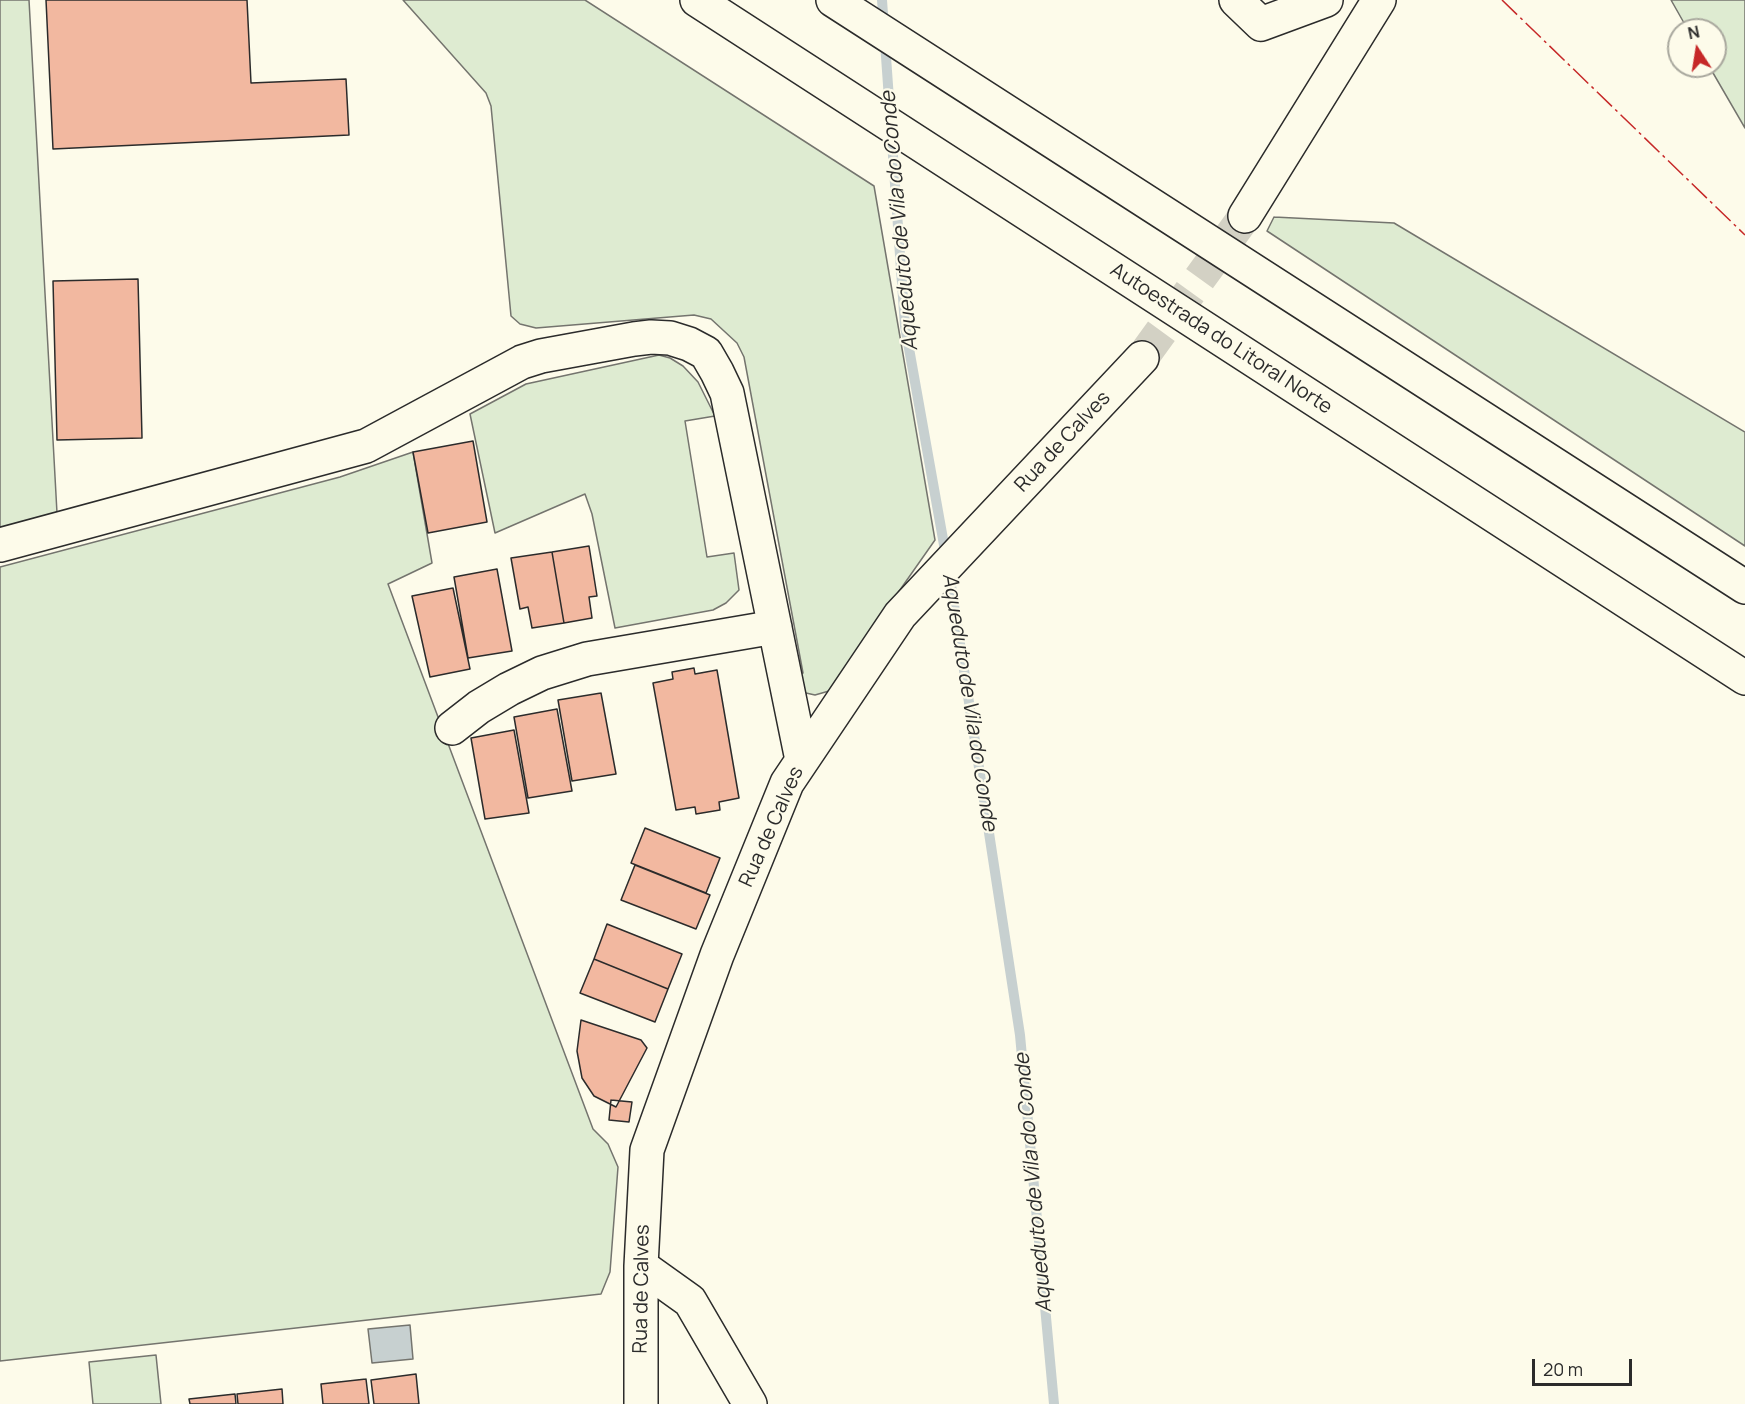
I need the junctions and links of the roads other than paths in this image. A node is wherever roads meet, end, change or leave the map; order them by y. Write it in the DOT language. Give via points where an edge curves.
graph roads {
  1 [pos="697,0"];
  2 [pos="833,0"];
  3 [pos="1236,0"];
  4 [pos="1326,0"];
  5 [pos="1372,1"];
  6 [pos="1245,216"];
  7 [pos="1142,358"];
  8 [pos="0,545"];
  9 [pos="1745,587"];
  10 [pos="775,627"];
  11 [pos="1745,678"];
  12 [pos="452,728"];
  13 [pos="802,760"];
  14 [pos="641,1266"];
  15 [pos="641,1404"];
  16 [pos="750,1404"];
  1 -- 11 [label="main road, Autoestrada do Litoral Norte"];
  2 -- 9 [label="main road"];
  3 -- 4 [label="main road" via="1261,24"];
  5 -- 6 [label="main road"];
  7 -- 13 [label="main road, Rua de Calves" via="900,615"];
  8 -- 10 [label="main road" via="366,446 522,362 541,356 634,339 670,338 706,353 727,393"];
  10 -- 12 [label="main road" via="587,659 542,673 479,707"];
  10 -- 13 [label="main road"];
  13 -- 14 [label="main road, Rua de Calves" via="787,783 717,955 647,1150"];
  14 -- 15 [label="main road, Rua de Calves"];
  14 -- 16 [label="main road" via="690,1301"];
}
